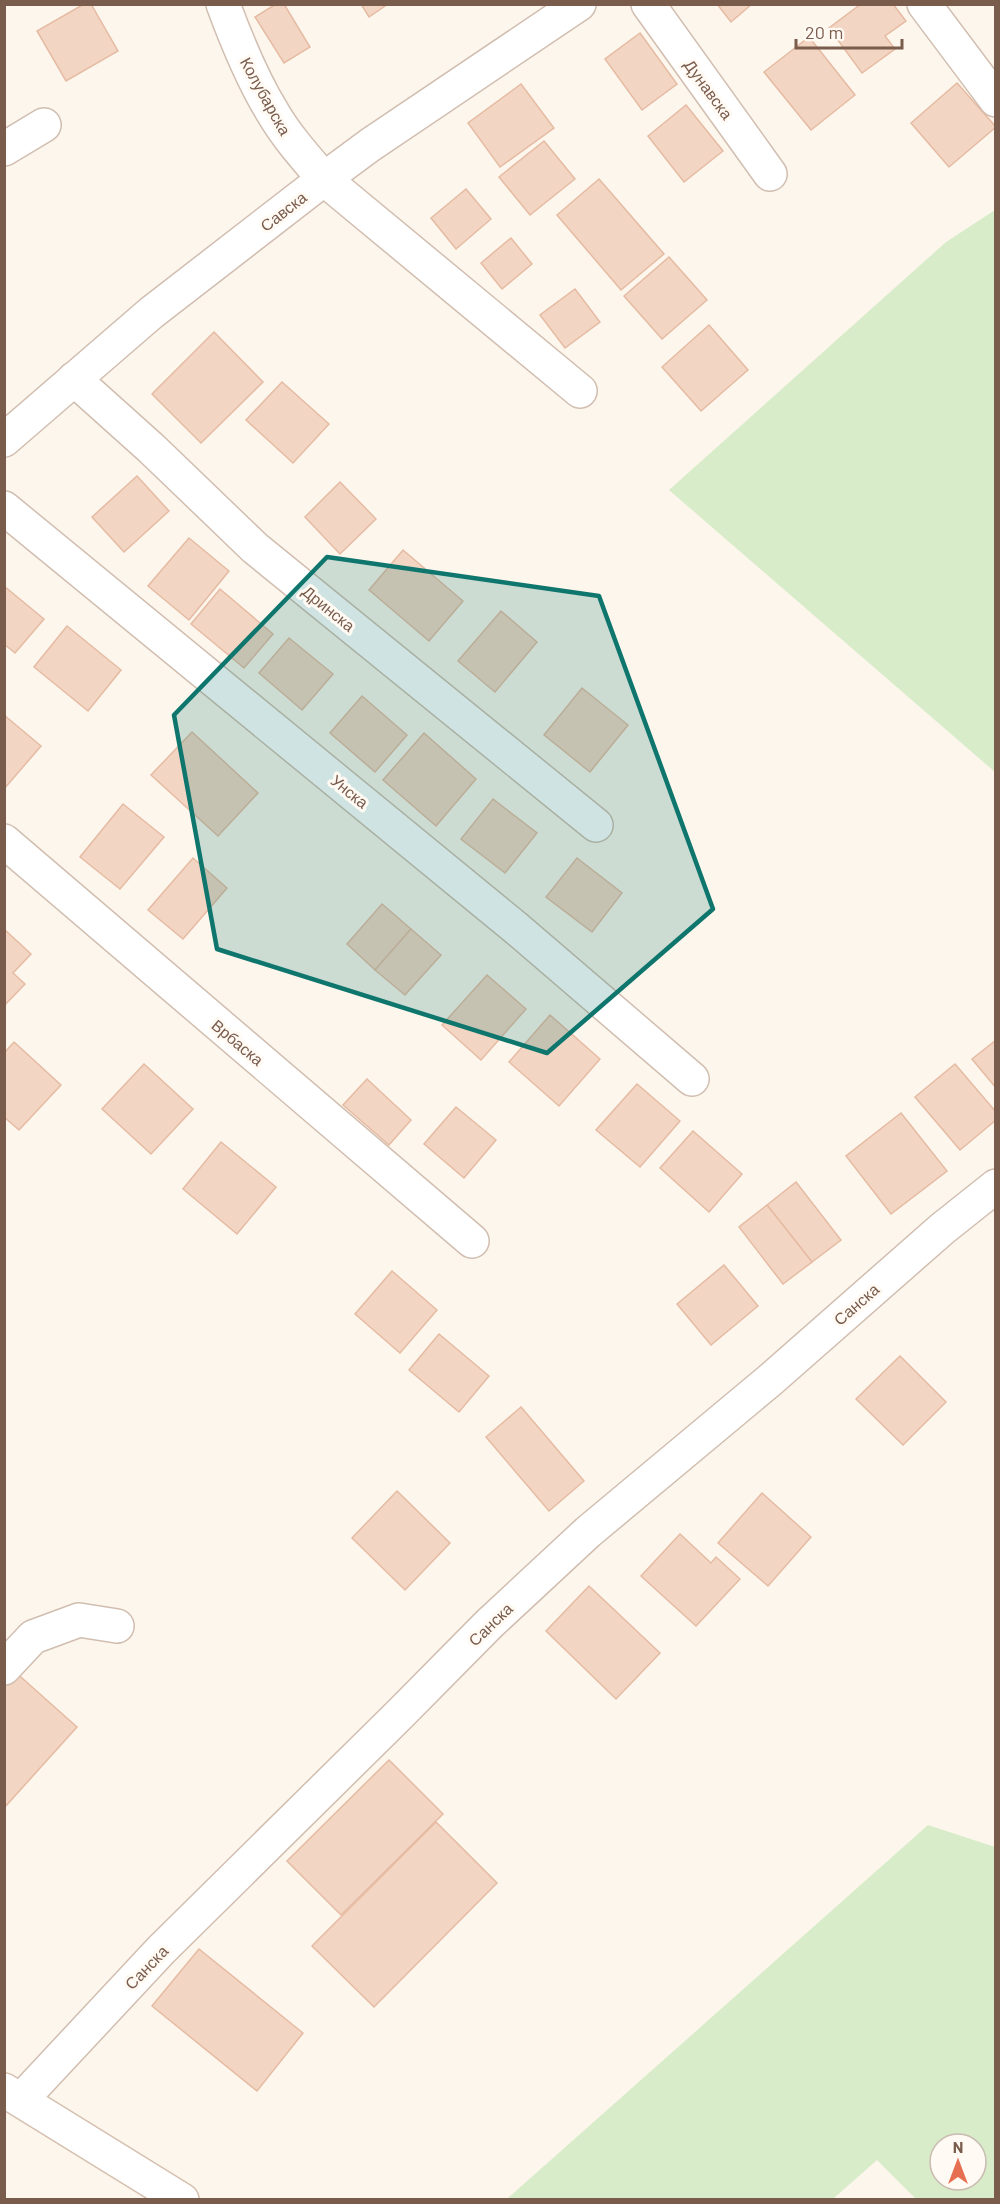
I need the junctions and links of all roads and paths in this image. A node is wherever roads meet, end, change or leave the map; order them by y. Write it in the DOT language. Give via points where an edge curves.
graph roads {
  1 [pos="223,4"];
  2 [pos="579,4"];
  3 [pos="648,4"];
  4 [pos="924,4"];
  5 [pos="996,100"];
  6 [pos="44,125"];
  7 [pos="4,149"];
  8 [pos="770,174"];
  9 [pos="324,179"];
  10 [pos="74,379"];
  11 [pos="580,391"];
  12 [pos="4,440"];
  13 [pos="4,508"];
  14 [pos="596,825"];
  15 [pos="4,842"];
  16 [pos="692,1079"];
  17 [pos="996,1186"];
  18 [pos="472,1241"];
  19 [pos="117,1626"];
  20 [pos="4,1668"];
  21 [pos="13,2095"];
  22 [pos="182,2199"];
  1 -- 9 [label="street, Колубарска" via="254,80 274,115"];
  2 -- 9 [label="street, Савска"];
  3 -- 8 [label="street, Дунавска"];
  4 -- 5 [label="street"];
  6 -- 7 [label="street"];
  9 -- 10 [label="street, Савска" via="151,312"];
  9 -- 11 [label="street"];
  10 -- 12 [label="street, Савска"];
  10 -- 14 [label="street, Дринска" via="255,548"];
  13 -- 16 [label="street, Унска" via="507,921"];
  15 -- 18 [label="street, Врбаска"];
  17 -- 21 [label="street, Санска" via="588,1532 489,1623"];
  19 -- 20 [label="street" via="79,1620 33,1637"];
  21 -- 22 [label="street"];
}
